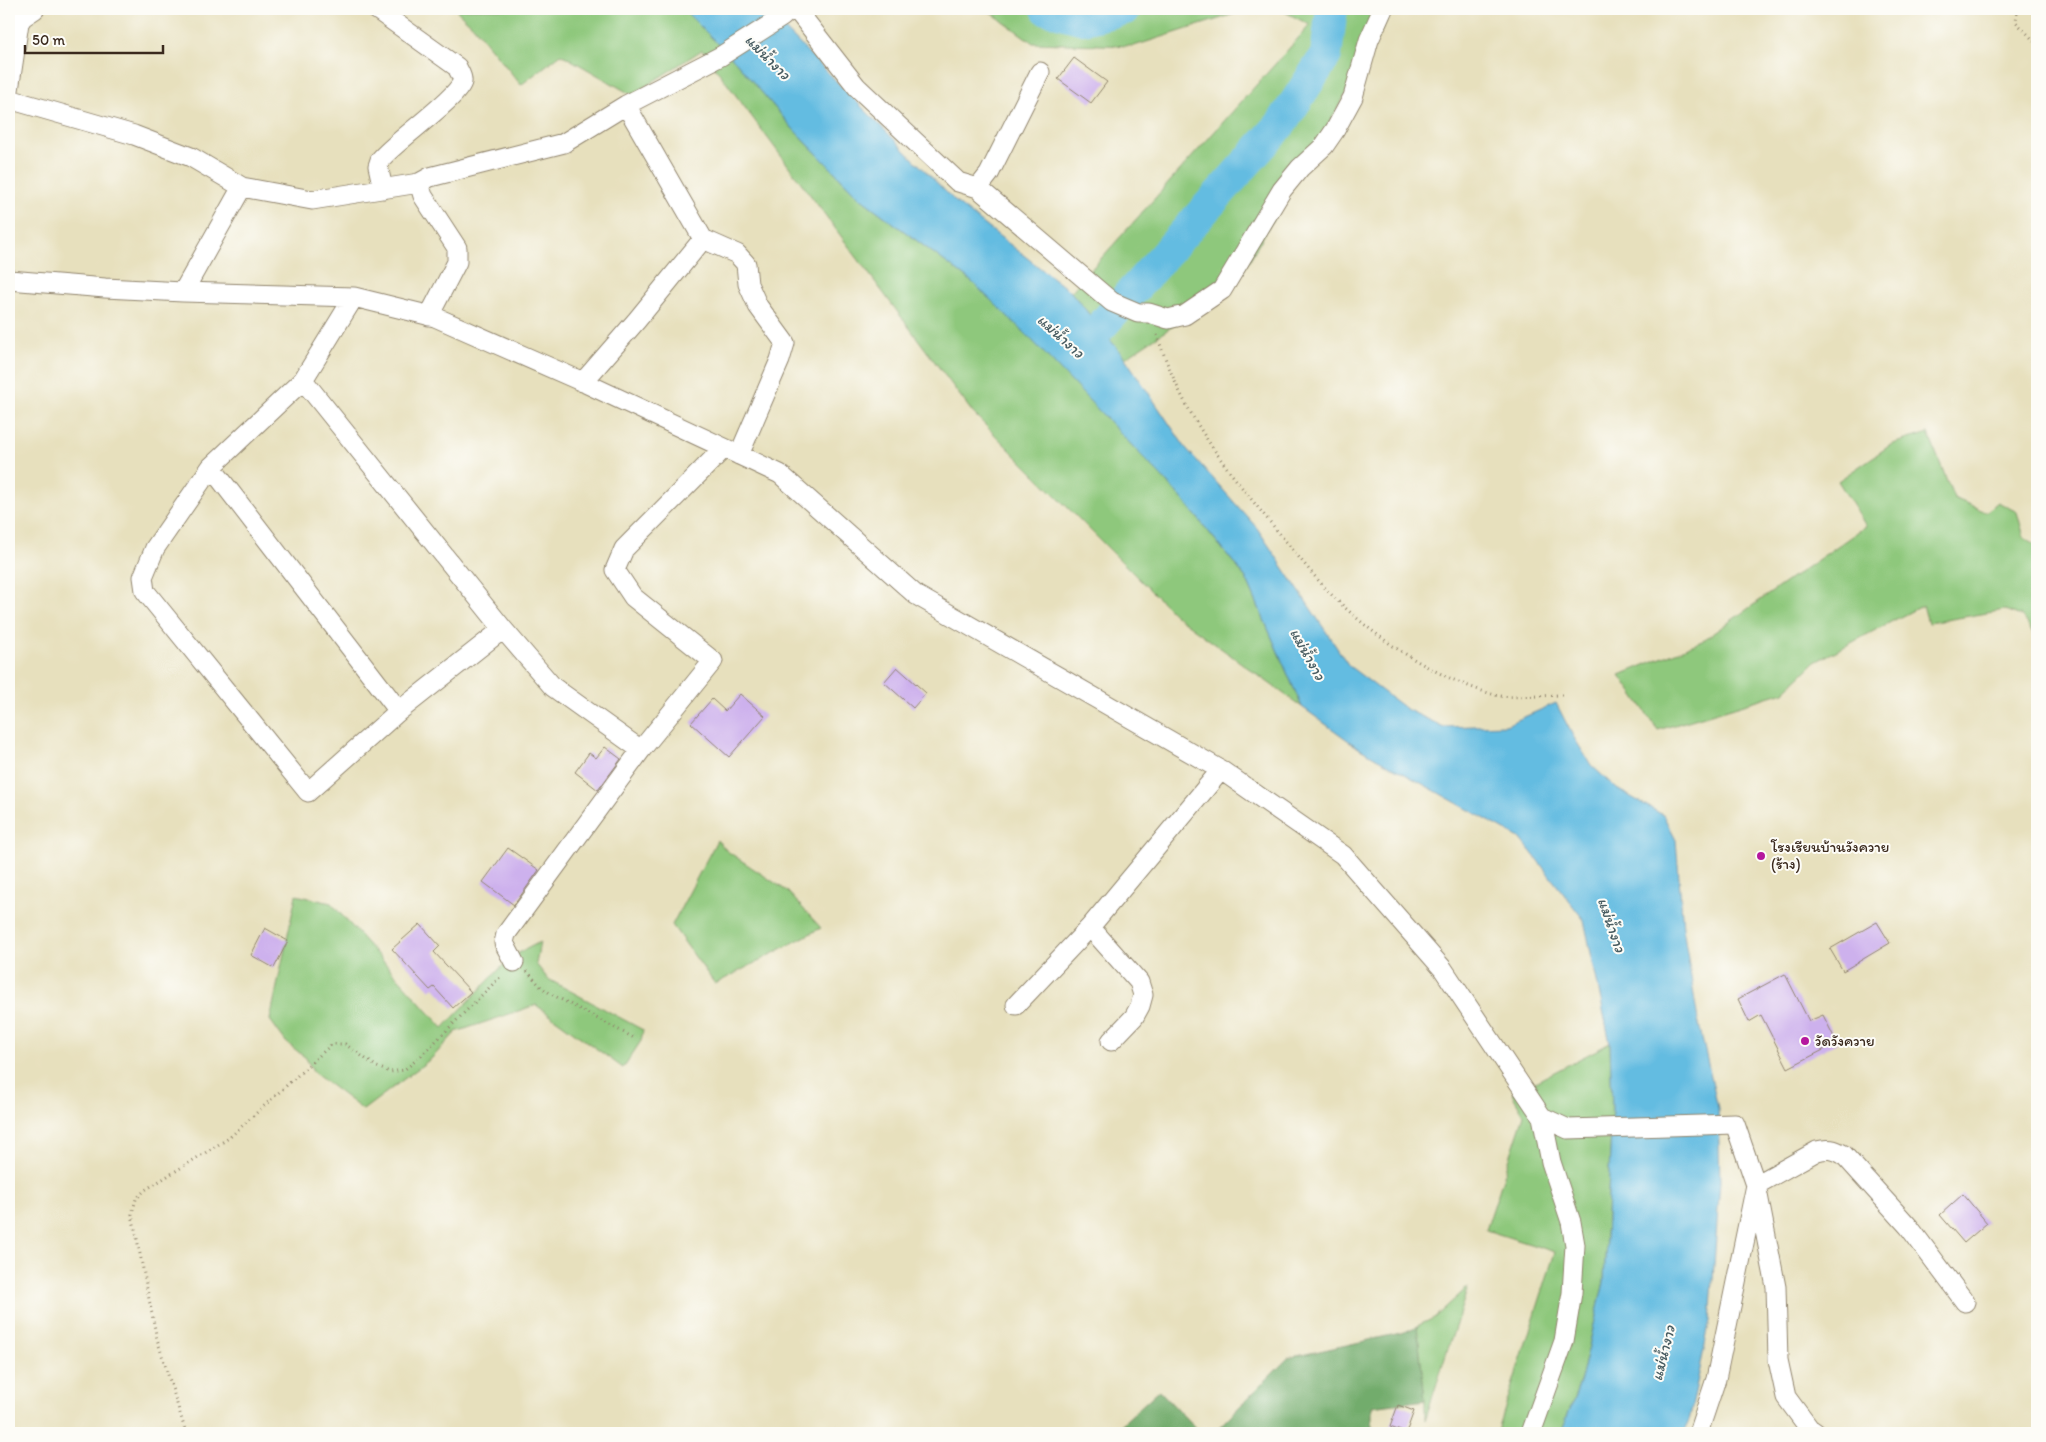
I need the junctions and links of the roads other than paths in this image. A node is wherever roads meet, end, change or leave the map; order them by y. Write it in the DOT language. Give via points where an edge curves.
graph roads {
  1 [pos="35,9"];
  2 [pos="376,9"];
  3 [pos="1383,9"];
  4 [pos="790,11"];
  5 [pos="1040,72"];
  6 [pos="9,90"];
  7 [pos="9,99"];
  8 [pos="626,105"];
  9 [pos="420,183"];
  10 [pos="242,186"];
  11 [pos="978,188"];
  12 [pos="383,189"];
  13 [pos="703,239"];
  14 [pos="9,280"];
  15 [pos="183,292"];
  16 [pos="354,296"];
  17 [pos="429,316"];
  18 [pos="303,380"];
  19 [pos="583,382"];
  20 [pos="731,452"];
  21 [pos="212,467"];
  22 [pos="503,629"];
  23 [pos="399,711"];
  24 [pos="641,750"];
  25 [pos="1222,770"];
  26 [pos="1090,927"];
  27 [pos="514,962"];
  28 [pos="1016,1005"];
  29 [pos="1110,1041"];
  30 [pos="1542,1117"];
  31 [pos="1756,1185"];
  32 [pos="1965,1302"];
  33 [pos="1531,1433"];
  34 [pos="1698,1433"];
  35 [pos="1816,1433"];
  1 -- 6 [label="street" via="19,23"];
  2 -- 12 [label="street" via="457,67 462,76 461,83 445,102 380,160 378,166"];
  3 -- 11 [label="street" via="1369,40 1353,97 1335,130 1282,190 1222,290 1185,315 1168,318 1138,313 1112,302"];
  4 -- 8 [label="street" via="720,56"];
  4 -- 11 [label="street" via="858,87 958,182"];
  5 -- 11 [label="street" via="989,174"];
  7 -- 10 [label="street" via="134,135 191,157"];
  8 -- 9 [label="street" via="564,143 430,177"];
  8 -- 13 [label="street"];
  9 -- 12 [label="street"];
  9 -- 17 [label="street" via="424,196 457,248 457,262"];
  10 -- 12 [label="street" via="312,200"];
  10 -- 15 [label="street"];
  13 -- 19 [label="street"];
  13 -- 20 [label="street" via="737,254 746,264 748,284 758,306 785,343 780,360"];
  14 -- 15 [label="street"];
  15 -- 16 [label="street"];
  16 -- 17 [label="street"];
  16 -- 18 [label="street"];
  17 -- 19 [label="street"];
  18 -- 21 [label="street"];
  18 -- 22 [label="street"];
  19 -- 20 [label="street"];
  20 -- 24 [label="street" via="624,549 615,570 633,597 713,661"];
  20 -- 25 [label="street" via="780,474 916,596"];
  21 -- 23 [label="street"];
  21 -- 23 [label="street" via="155,548 143,577 145,591 308,792"];
  22 -- 23 [label="street"];
  22 -- 24 [label="street" via="553,687"];
  24 -- 27 [label="street" via="506,934 504,943"];
  25 -- 26 [label="street"];
  25 -- 30 [label="street" via="1343,855 1442,969"];
  26 -- 28 [label="street"];
  26 -- 29 [label="street" via="1139,982 1143,995 1134,1017"];
  30 -- 31 [label="street" via="1568,1128 1735,1124"];
  30 -- 33 [label="street" via="1551,1162 1571,1222 1575,1245 1564,1341"];
  31 -- 32 [label="street" via="1826,1148 1844,1155 1910,1227"];
  31 -- 34 [label="street" via="1716,1379"];
  31 -- 35 [label="street" via="1776,1287 1778,1360 1786,1397"];
}
